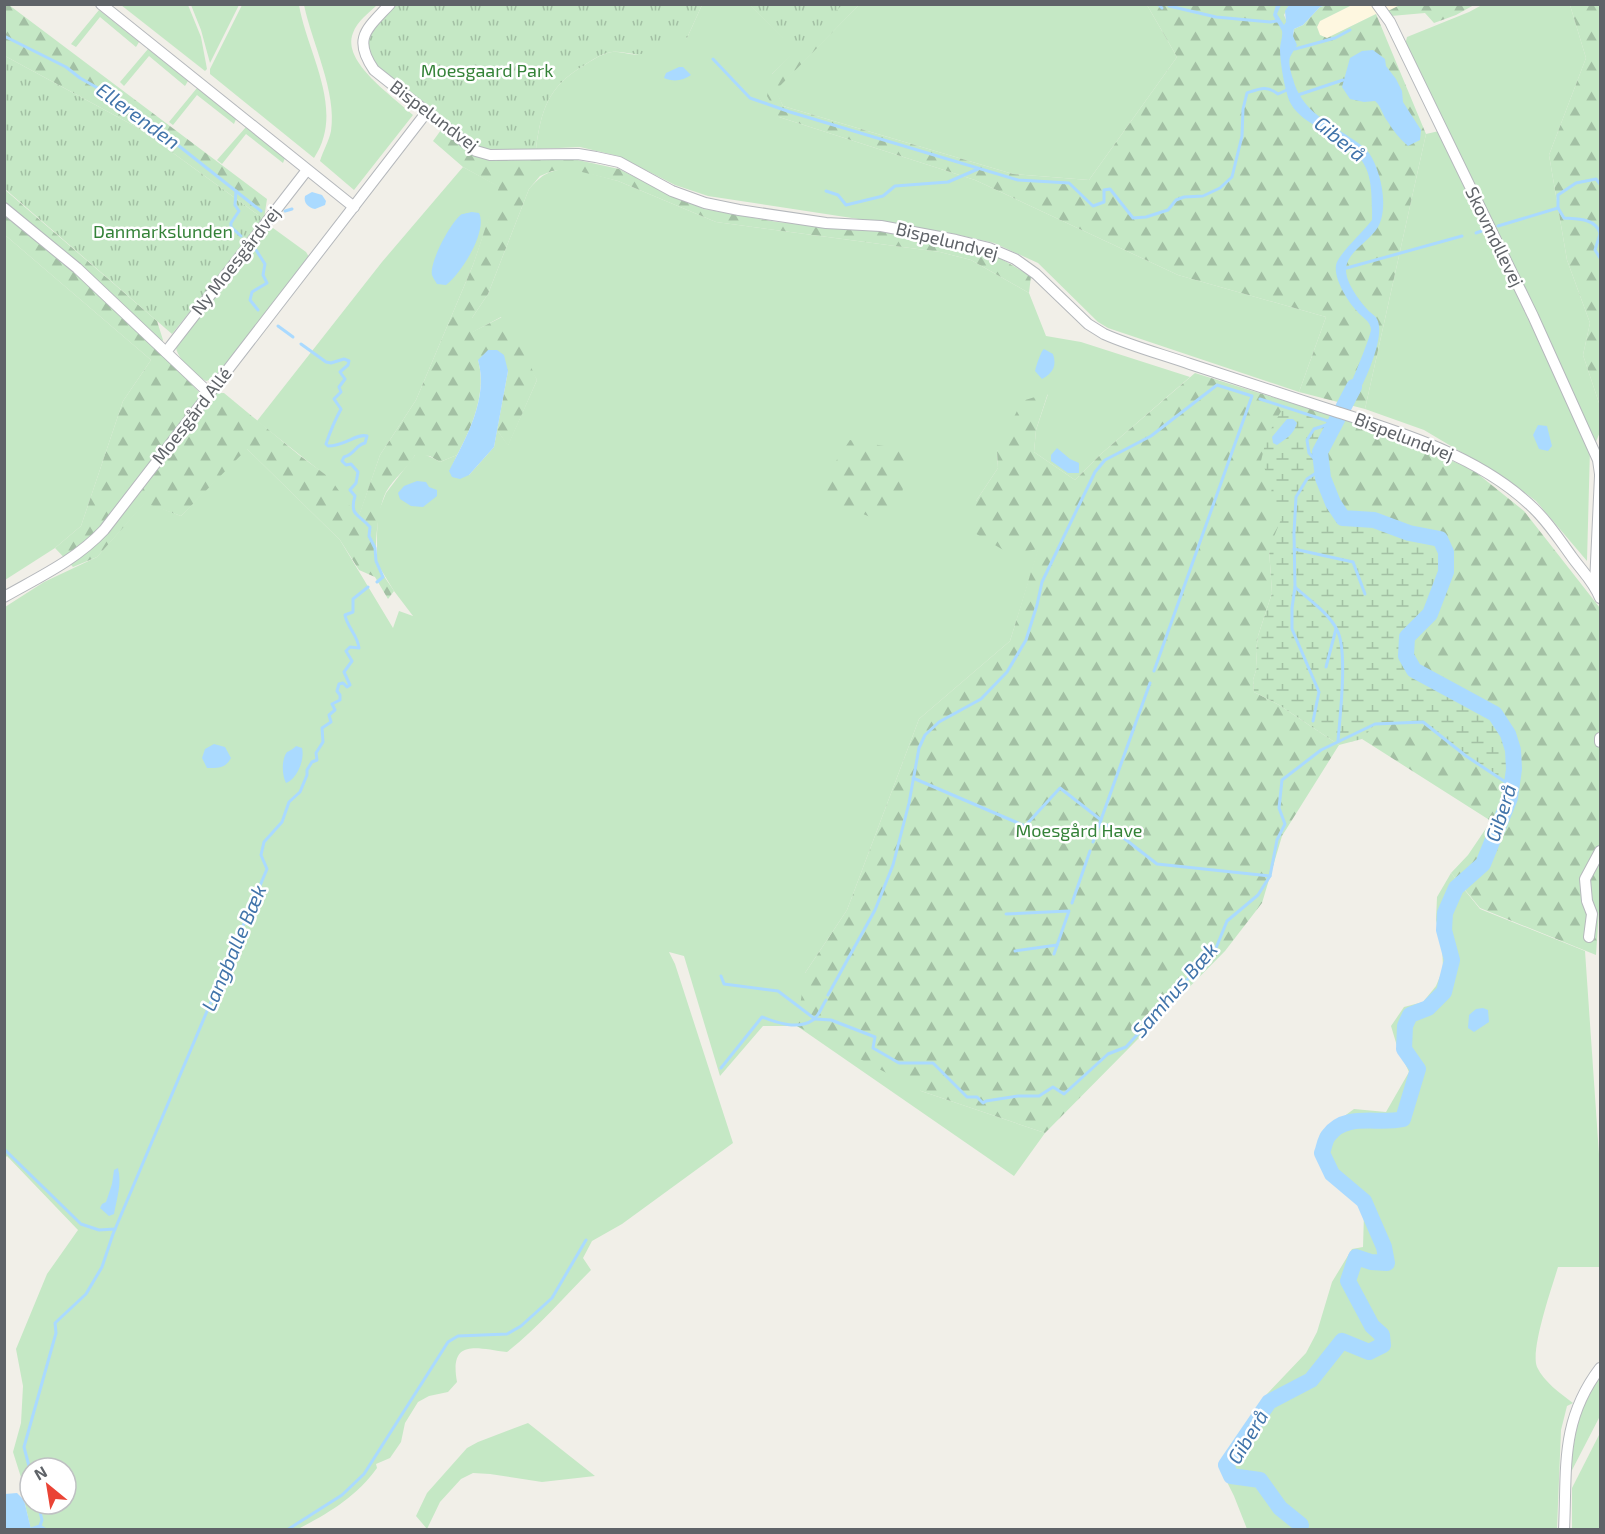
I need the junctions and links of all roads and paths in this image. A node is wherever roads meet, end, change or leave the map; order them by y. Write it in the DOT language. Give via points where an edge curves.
graph roads {
  1 [pos="101,4"];
  2 [pos="390,4"];
  3 [pos="1377,4"];
  4 [pos="426,113"];
  5 [pos="307,170"];
  6 [pos="354,207"];
  7 [pos="4,208"];
  8 [pos="166,352"];
  9 [pos="209,393"];
  10 [pos="1600,475"];
  11 [pos="1595,584"];
  12 [pos="4,597"];
  13 [pos="1600,598"];
  14 [pos="1600,850"];
  15 [pos="1589,938"];
  16 [pos="1600,1368"];
  17 [pos="1564,1530"];
  1 -- 5 [label="street"];
  2 -- 4 [label="street, Bispelundvej" via="370,25 363,37 363,50 375,70"];
  3 -- 10 [label="street, Skovmøllevej" via="1533,316 1598,460"];
  4 -- 6 [label="street, Moesgård Allé"];
  4 -- 11 [label="street, Bispelundvej" via="476,151 490,155 596,157 619,162 672,191 705,203 826,223 881,226 989,248 1036,274 1088,324 1104,334 1361,418 1478,468 1530,504"];
  5 -- 6 [label="street"];
  5 -- 8 [label="street, Ny Moesgårdvej"];
  6 -- 9 [label="street, Moesgård Allé"];
  7 -- 8 [label="street" via="77,268"];
  8 -- 9 [label="street"];
  9 -- 12 [label="street, Moesgård Allé" via="90,544"];
  10 -- 11 [label="street, Skovmøllevej"];
  11 -- 13 [label="street, Bispelundvej"];
  14 -- 15 [label="street" via="1585,879 1592,914"];
  16 -- 17 [label="street" via="1572,1421 1566,1451"];
}
